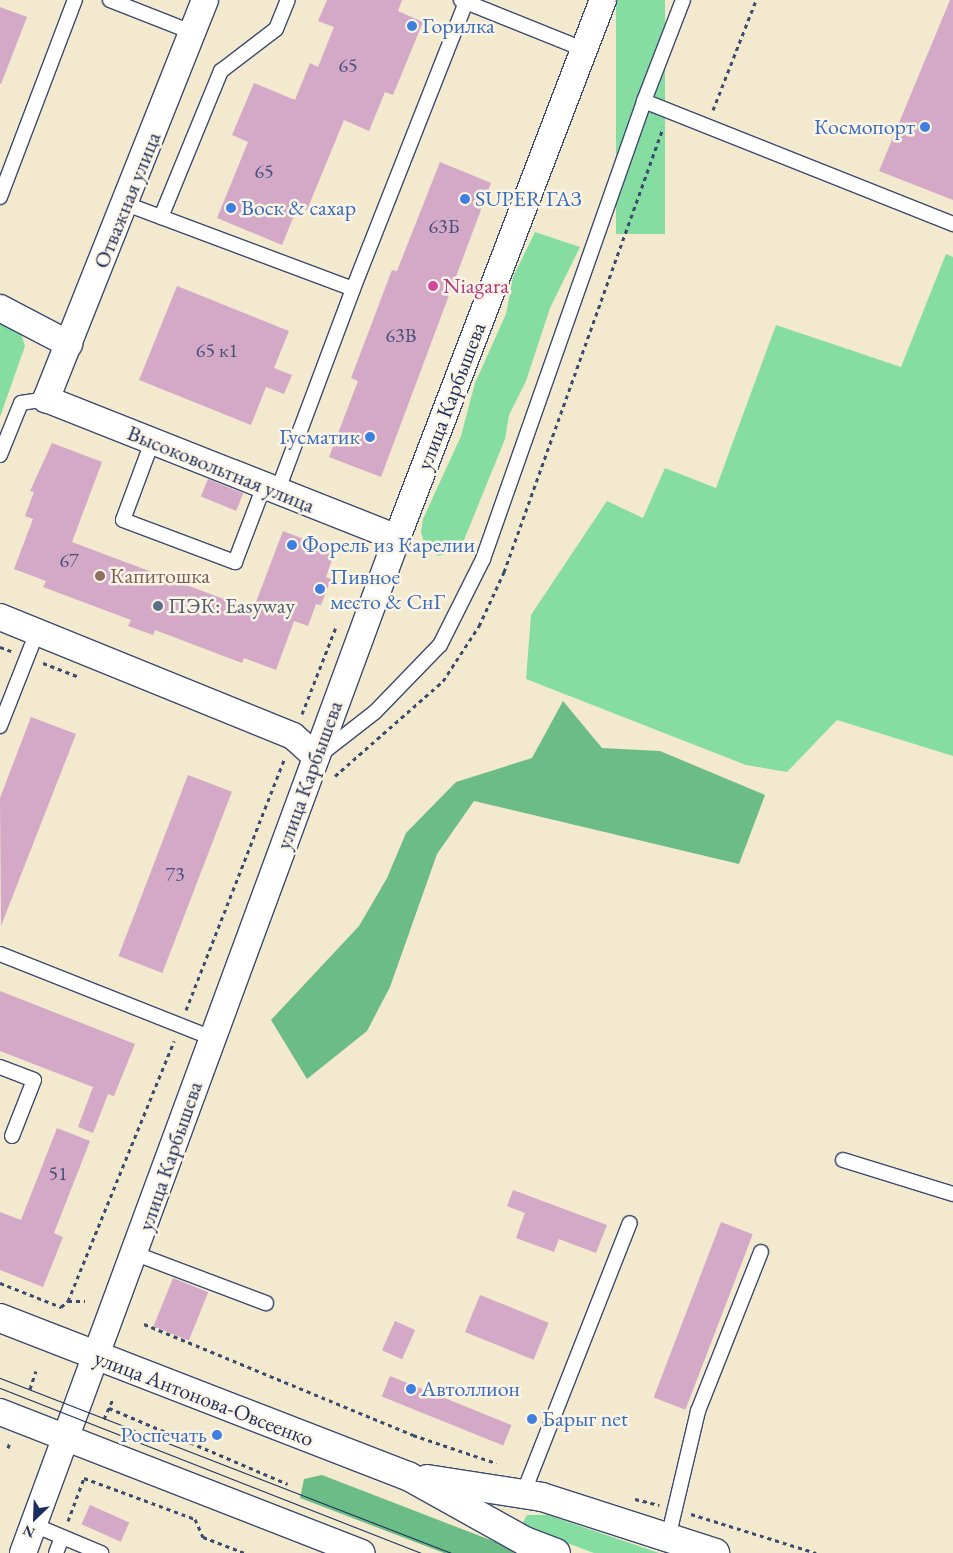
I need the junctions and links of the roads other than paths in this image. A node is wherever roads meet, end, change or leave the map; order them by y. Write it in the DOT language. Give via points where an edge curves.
graph roads {
  1 [pos="75,0"];
  2 [pos="110,0"];
  3 [pos="205,0"];
  4 [pos="288,0"];
  5 [pos="603,0"];
  6 [pos="683,0"];
  7 [pos="463,1"];
  8 [pos="194,33"];
  9 [pos="583,49"];
  10 [pos="644,101"];
  11 [pos="0,198"];
  12 [pos="126,204"];
  13 [pos="161,217"];
  14 [pos="953,224"];
  15 [pos="353,289"];
  16 [pos="0,308"];
  17 [pos="69,344"];
  18 [pos="46,399"];
  19 [pos="152,442"];
  20 [pos="0,455"];
  21 [pos="271,489"];
  22 [pos="397,538"];
  23 [pos="0,617"];
  24 [pos="37,632"];
  25 [pos="0,726"];
  26 [pos="316,757"];
  27 [pos="0,954"];
  28 [pos="210,1037"];
  29 [pos="0,1067"];
  30 [pos="12,1136"];
  31 [pos="843,1160"];
  32 [pos="953,1194"];
  33 [pos="630,1223"];
  34 [pos="761,1252"];
  35 [pos="136,1254"];
  36 [pos="266,1303"];
  37 [pos="0,1318"];
  38 [pos="94,1356"];
  39 [pos="0,1412"];
  40 [pos="66,1438"];
  41 [pos="408,1476"];
  42 [pos="526,1484"];
  43 [pos="34,1525"];
  44 [pos="62,1537"];
  45 [pos="668,1538"];
  46 [pos="23,1553"];
  47 [pos="56,1553"];
  48 [pos="101,1553"];
  49 [pos="361,1553"];
  50 [pos="556,1553"];
  51 [pos="715,1553"];
  1 -- 11 [label="lane"];
  2 -- 8 [label="lane"];
  3 -- 8 [label="street, Отважная улица"];
  4 -- 13 [label="lane" via="276,29 221,71"];
  5 -- 9 [label="street, улица Карбышева"];
  6 -- 10 [label="lane"];
  7 -- 9 [label="lane"];
  7 -- 15 [label="lane"];
  8 -- 12 [label="street, Отважная улица"];
  9 -- 22 [label="street, улица Карбышева"];
  10 -- 14 [label="lane"];
  10 -- 26 [label="lane" via="483,558 440,645 376,712"];
  12 -- 13 [label="lane"];
  12 -- 17 [label="street, Отважная улица"];
  13 -- 15 [label="lane"];
  15 -- 21 [label="lane"];
  16 -- 17 [label="street"];
  17 -- 18 [label="street, Отважная улица"];
  18 -- 19 [label="street, Высоковольтная улица"];
  18 -- 20 [label="lane" via="22,403"];
  19 -- 21 [label="street, Высоковольтная улица"];
  19 -- 21 [label="lane" via="122,520 235,562"];
  21 -- 22 [label="street, Высоковольтная улица"];
  22 -- 26 [label="street, улица Карбышева"];
  23 -- 24 [label="street"];
  24 -- 25 [label="lane"];
  24 -- 26 [label="street" via="293,736"];
  26 -- 28 [label="street, улица Карбышева"];
  27 -- 28 [label="lane"];
  28 -- 35 [label="street, улица Карбышева"];
  29 -- 30 [label="lane" via="34,1080"];
  31 -- 32 [label="lane"];
  33 -- 42 [label="lane"];
  34 -- 45 [label="lane" via="698,1411"];
  35 -- 36 [label="lane"];
  35 -- 38 [label="street, улица Карбышева"];
  37 -- 38 [label="main road, улица Антонова-Овсеенко"];
  38 -- 40 [label="street, улица Карбышева" via="74,1406"];
  38 -- 41 [label="main road, улица Антонова-Овсеенко"];
  39 -- 40 [label="street"];
  40 -- 43 [label="street, улица Карбышева"];
  40 -- 49 [label="street"];
  41 -- 42 [label="main road, улица Антонова-Овсеенко"];
  41 -- 50 [label="main road, улица Антонова-Овсеенко" via="525,1541"];
  42 -- 45 [label="main road, улица Антонова-Овсеенко" via="542,1497"];
  43 -- 44 [label="lane"];
  43 -- 46 [label="street, улица Карбышева"];
  44 -- 47 [label="lane"];
  44 -- 48 [label="lane"];
  45 -- 51 [label="main road, улица Антонова-Овсеенко"];
}
